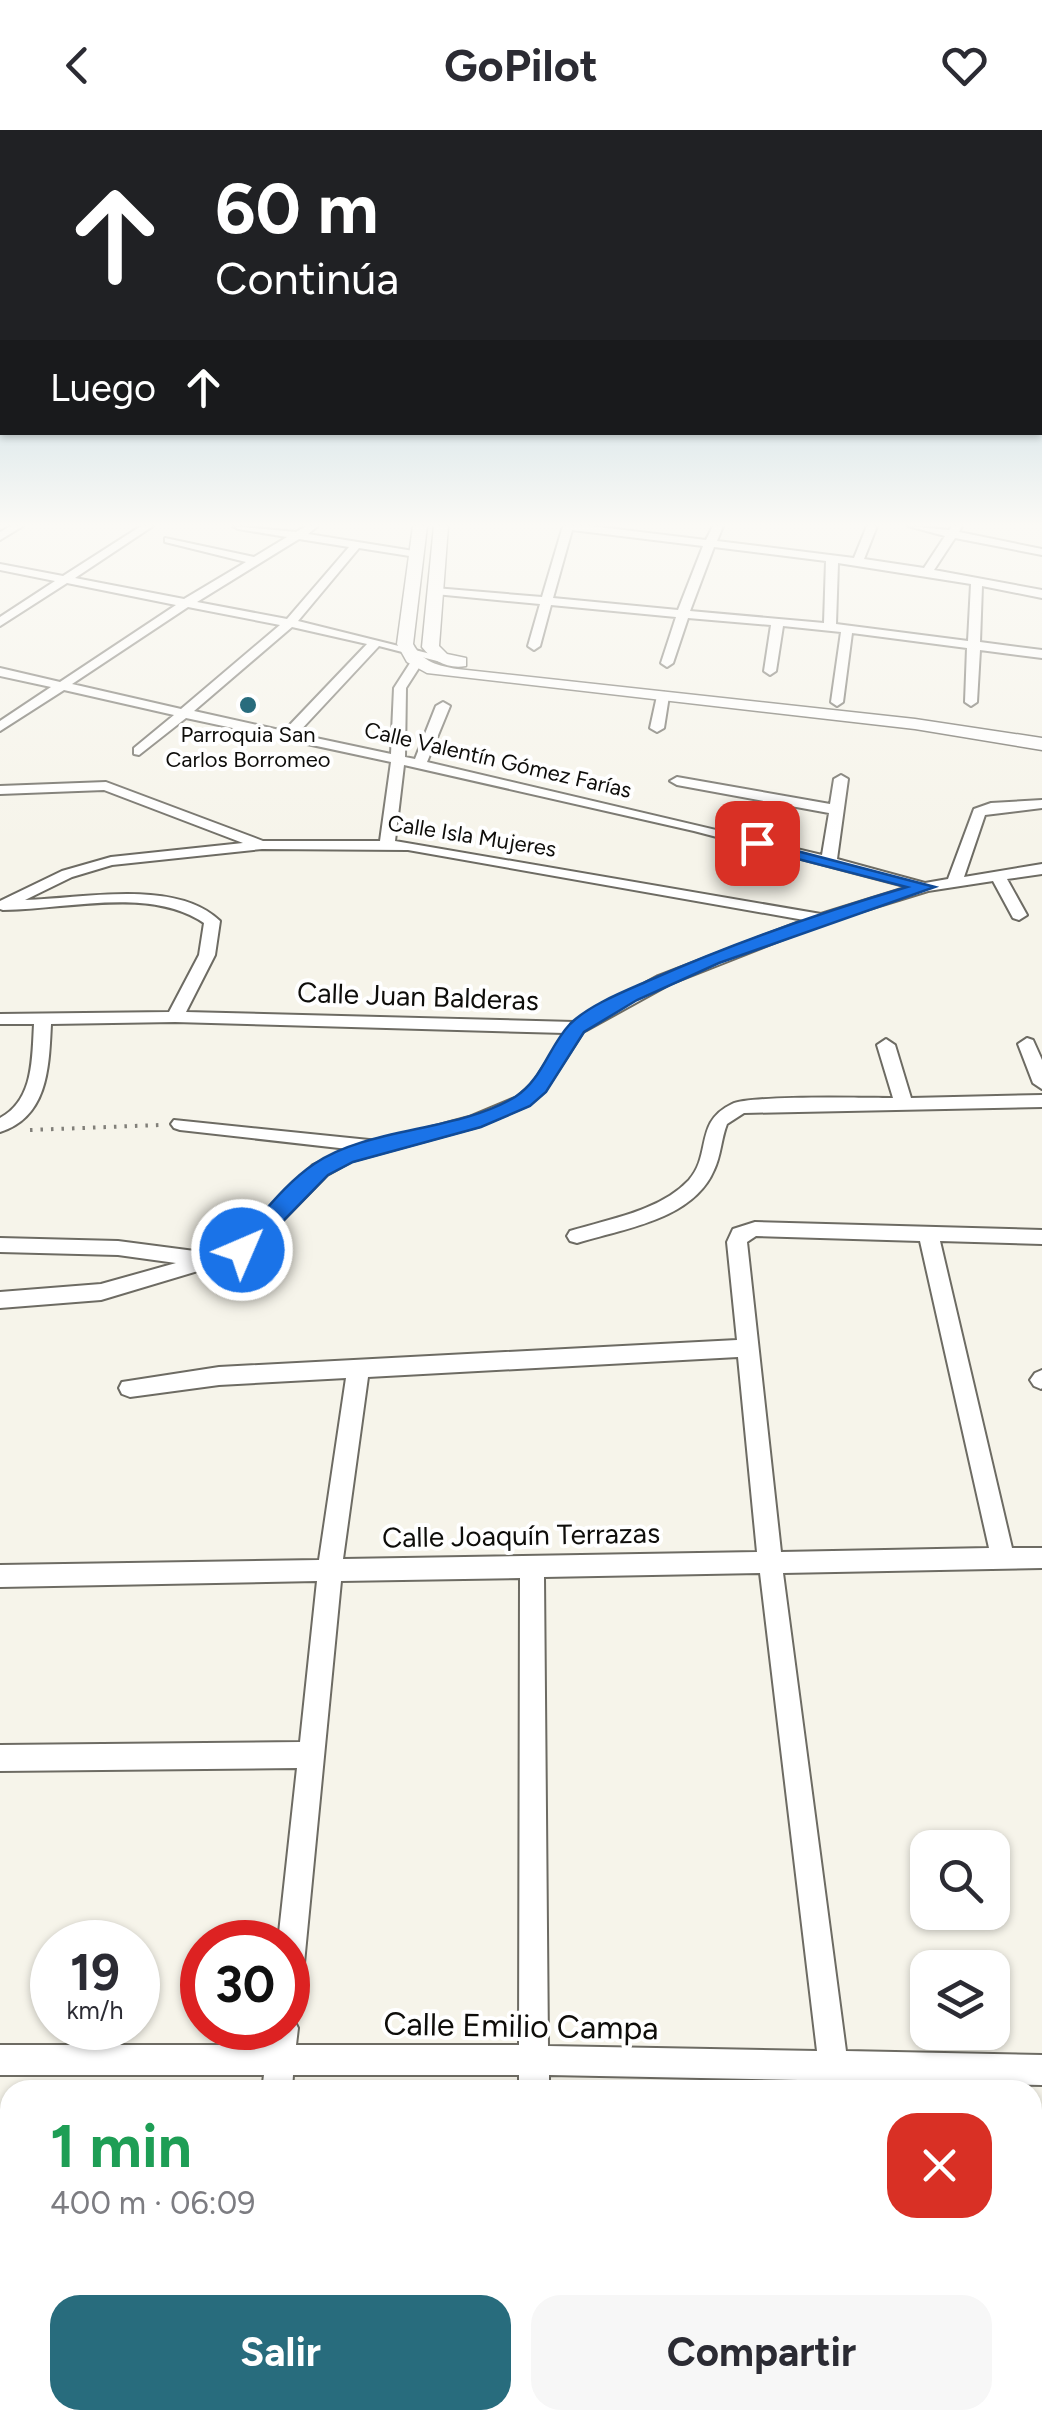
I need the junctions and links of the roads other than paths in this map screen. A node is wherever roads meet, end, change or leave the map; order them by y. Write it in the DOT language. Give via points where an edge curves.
graph roads {
  1 [pos="141,633"];
  2 [pos="278,633"];
  3 [pos="337,633"];
  4 [pos="409,633"];
  5 [pos="431,633"];
  6 [pos="537,633"];
  7 [pos="675,633"];
  8 [pos="776,633"];
  9 [pos="846,633"];
  10 [pos="884,633"];
  11 [pos="974,633"];
  12 [pos="376,642"];
  13 [pos="974,644"];
  14 [pos="534,646"];
  15 [pos="1042,654"];
  16 [pos="412,657"];
  17 [pos="441,658"];
  18 [pos="667,663"];
  19 [pos="770,671"];
  20 [pos="0,672"];
  21 [pos="62,686"];
  22 [pos="663,696"];
  23 [pos="837,702"];
  24 [pos="972,702"];
  25 [pos="443,706"];
  26 [pos="185,712"];
  27 [pos="0,727"];
  28 [pos="658,728"];
  29 [pos="1042,732"];
  30 [pos="288,736"];
  31 [pos="1042,744"];
  32 [pos="139,751"];
  33 [pos="398,760"];
  34 [pos="419,765"];
  35 [pos="840,779"];
  36 [pos="677,781"];
  37 [pos="0,790"];
  38 [pos="1042,804"];
  39 [pos="836,810"];
  40 [pos="262,844"];
  41 [pos="387,844"];
  42 [pos="829,860"];
  43 [pos="1042,870"];
  44 [pos="996,874"];
  45 [pos="955,882"];
  46 [pos="926,887"];
  47 [pos="1,904"];
  48 [pos="1019,915"];
  49 [pos="821,918"];
  50 [pos="175,1017"];
  51 [pos="43,1018"];
  52 [pos="0,1019"];
  53 [pos="577,1028"];
  54 [pos="1028,1044"];
  55 [pos="886,1045"];
  56 [pos="1042,1083"];
  57 [pos="1042,1101"];
  58 [pos="904,1102"];
  59 [pos="180,1124"];
  60 [pos="0,1126"];
  61 [pos="378,1146"];
  62 [pos="577,1236"];
  63 [pos="929,1236"];
  64 [pos="1042,1237"];
  65 [pos="0,1245"];
  66 [pos="219,1260"];
  67 [pos="0,1300"];
  68 [pos="748,1348"];
  69 [pos="358,1369"];
  70 [pos="130,1388"];
  71 [pos="1042,1558"];
  72 [pos="1003,1560"];
  73 [pos="770,1562"];
  74 [pos="532,1565"];
  75 [pos="330,1568"];
  76 [pos="0,1576"];
  77 [pos="311,1755"];
  78 [pos="0,1758"];
  79 [pos="294,1920"];
  80 [pos="281,2050"];
  81 [pos="280,2059"];
  82 [pos="0,2060"];
  83 [pos="833,2065"];
  84 [pos="1042,2070"];
  85 [pos="534,2075"];
  86 [pos="278,2080"];
  1 -- 21 [label="street"];
  2 -- 26 [label="street"];
  3 -- 12 [label="street"];
  4 -- 16 [label="main road"];
  5 -- 17 [label="main road" via="430,647"];
  6 -- 14 [label="street"];
  7 -- 18 [label="street"];
  8 -- 19 [label="street"];
  9 -- 23 [label="street"];
  10 -- 13 [label="street"];
  11 -- 13 [label="street"];
  12 -- 16 [label="street"];
  12 -- 30 [label="street"];
  13 -- 15 [label="street"];
  13 -- 24 [label="street"];
  16 -- 17 [label="street"];
  16 -- 22 [label="main road" via="457,674"];
  16 -- 33 [label="street" via="400,688"];
  17 -- 23 [label="main road"];
  20 -- 21 [label="street, Calle Valentín Gómez Farías"];
  21 -- 26 [label="street, Calle Valentín Gómez Farías"];
  21 -- 27 [label="street"];
  22 -- 28 [label="street"];
  22 -- 31 [label="main road"];
  23 -- 29 [label="main road"];
  25 -- 34 [label="street"];
  26 -- 30 [label="street, Calle Valentín Gómez Farías"];
  26 -- 32 [label="street"];
  30 -- 33 [label="street, Calle Valentín Gómez Farías"];
  33 -- 34 [label="street, Calle Valentín Gómez Farías"];
  33 -- 41 [label="street"];
  34 -- 42 [label="street, Calle Valentín Gómez Farías"];
  35 -- 39 [label="street"];
  36 -- 39 [label="street"];
  37 -- 40 [label="street" via="106,786"];
  38 -- 45 [label="street" via="983,809"];
  39 -- 42 [label="street"];
  40 -- 41 [label="street, Calle Isla Mujeres"];
  40 -- 47 [label="street, Calle Isla Mujeres" via="87,866"];
  41 -- 49 [label="street, Calle Isla Mujeres"];
  42 -- 46 [label="street, Calle Valentín Gómez Farías"];
  43 -- 44 [label="street, Calle Juan Balderas"];
  44 -- 45 [label="street, Calle Juan Balderas"];
  44 -- 48 [label="street"];
  45 -- 46 [label="street, Calle Juan Balderas"];
  46 -- 49 [label="street, Calle Juan Balderas"];
  47 -- 50 [label="street" via="136,900 200,910 212,921 207,955"];
  49 -- 53 [label="street, Calle Juan Balderas" via="664,980"];
  50 -- 51 [label="street, Calle Juan Balderas"];
  50 -- 53 [label="street, Calle Juan Balderas"];
  51 -- 52 [label="street, Calle Juan Balderas"];
  51 -- 60 [label="street" via="37,1086 28,1106"];
  53 -- 61 [label="street" via="523,1101 474,1122"];
  54 -- 56 [label="street"];
  55 -- 58 [label="street"];
  57 -- 58 [label="street"];
  58 -- 62 [label="street" via="740,1107 720,1120 706,1169 682,1198"];
  59 -- 61 [label="street"];
  61 -- 66 [label="street" via="320,1170 258,1236"];
  63 -- 64 [label="street"];
  63 -- 68 [label="street" via="755,1229 740,1234"];
  63 -- 72 [label="street"];
  65 -- 66 [label="street" via="118,1248"];
  66 -- 67 [label="street" via="101,1292"];
  68 -- 69 [label="street"];
  68 -- 73 [label="street"];
  69 -- 70 [label="street"];
  69 -- 75 [label="street"];
  71 -- 72 [label="street, Calle Joaquín Terrazas"];
  72 -- 73 [label="street, Calle Joaquín Terrazas"];
  73 -- 74 [label="street, Calle Joaquín Terrazas"];
  73 -- 83 [label="street"];
  74 -- 75 [label="street, Calle Joaquín Terrazas"];
  74 -- 85 [label="street"];
  75 -- 76 [label="street, Calle Joaquín Terrazas"];
  75 -- 77 [label="street"];
  77 -- 78 [label="street"];
  77 -- 79 [label="street"];
  80 -- 81 [label="street"];
  81 -- 82 [label="street, Calle Emilio Campa"];
  81 -- 85 [label="street, Calle Emilio Campa"];
  81 -- 86 [label="street"];
  83 -- 84 [label="street, Calle Emilio Campa"];
  83 -- 85 [label="street, Calle Emilio Campa"];
}
